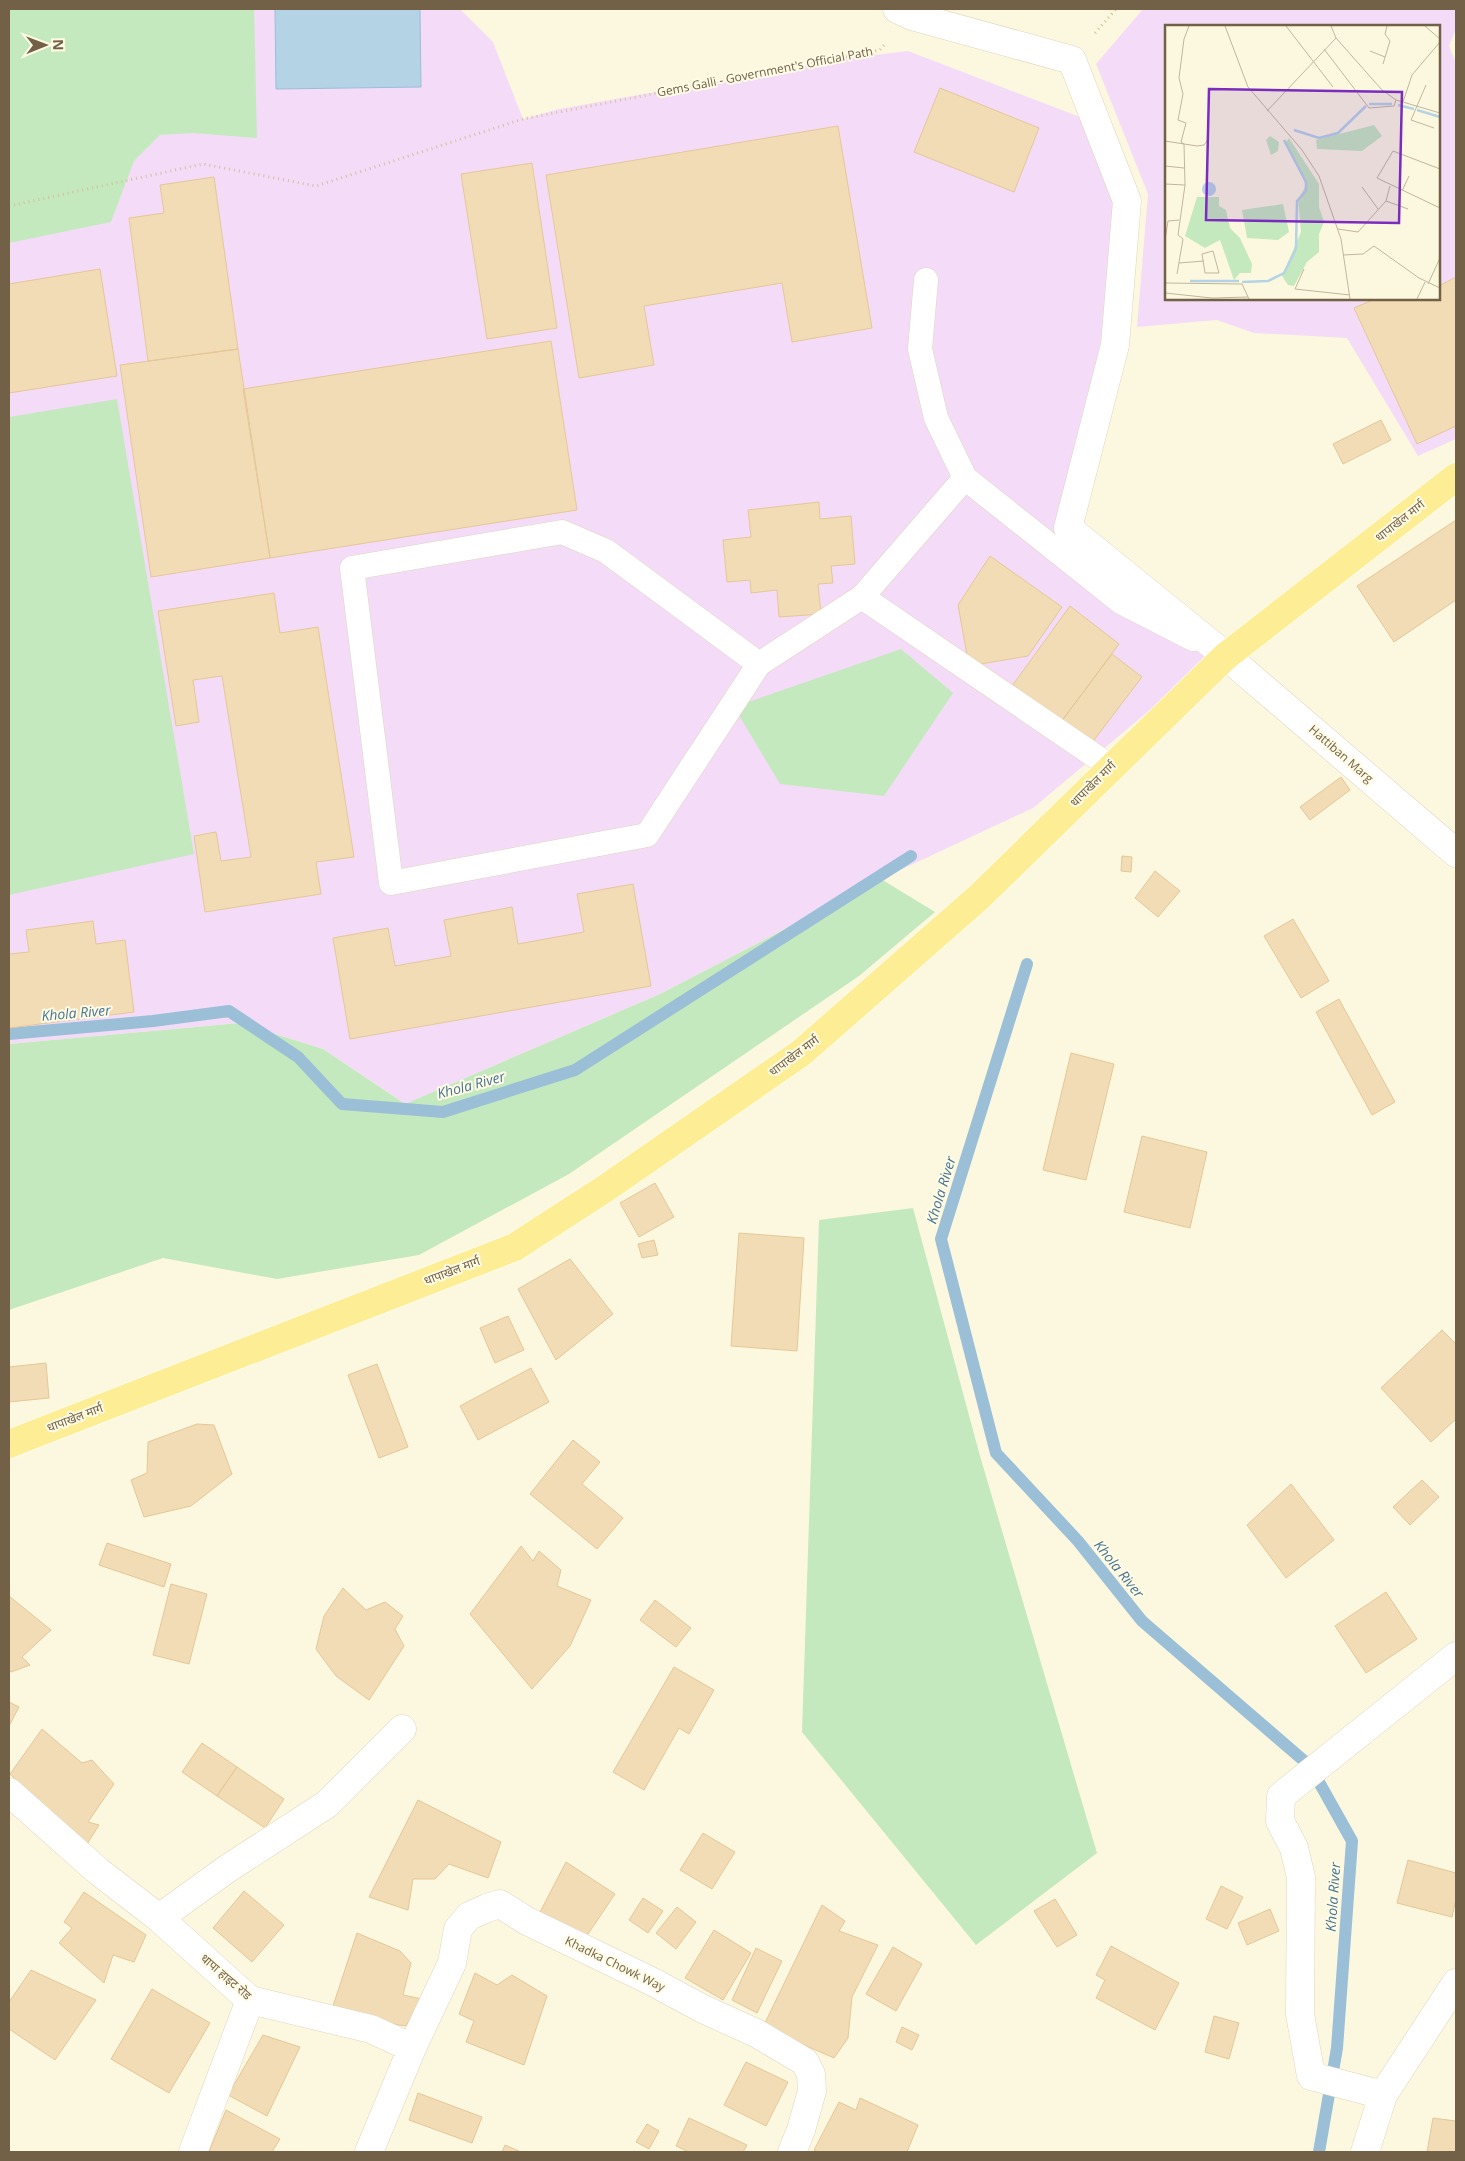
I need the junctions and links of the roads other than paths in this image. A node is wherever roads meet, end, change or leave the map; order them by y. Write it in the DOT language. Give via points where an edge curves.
graph roads {
  1 [pos="904,12"];
  2 [pos="926,280"];
  3 [pos="1456,477"];
  4 [pos="965,478"];
  5 [pos="862,597"];
  6 [pos="1226,656"];
  7 [pos="759,664"];
  8 [pos="1111,767"];
  9 [pos="1456,853"];
  10 [pos="9,1444"];
  11 [pos="1456,1656"];
  12 [pos="402,1729"];
  13 [pos="9,1792"];
  14 [pos="159,1918"];
  15 [pos="1456,1983"];
  16 [pos="250,2000"];
  17 [pos="412,2048"];
  18 [pos="1383,2095"];
  19 [pos="193,2152"];
  20 [pos="369,2152"];
  21 [pos="792,2152"];
  22 [pos="1365,2152"];
  1 -- 6 [label="street" via="1072,60 1127,201 1115,346 1068,528"];
  2 -- 4 [label="lane" via="920,350 936,418"];
  3 -- 6 [label="main road, धापाखेल मार्ग"];
  4 -- 5 [label="lane"];
  4 -- 6 [label="lane" via="1121,602"];
  5 -- 7 [label="lane"];
  5 -- 8 [label="lane"];
  6 -- 8 [label="main road, धापाखेल मार्ग"];
  6 -- 9 [label="street, Hattiban Marg"];
  7 -- 7 [label="lane" via="647,835 391,883 352,568 562,532 606,550"];
  8 -- 10 [label="main road, धापाखेल मार्ग" via="979,898 801,1053 516,1247"];
  11 -- 18 [label="street" via="1281,1796 1280,1821 1294,1848 1300,1877 1300,2014 1312,2076"];
  12 -- 14 [label="street" via="327,1804"];
  13 -- 14 [label="street, धापा हाइट रोड" via="98,1871"];
  14 -- 16 [label="street, धापा हाइट रोड"];
  15 -- 18 [label="street"];
  16 -- 17 [label="street, धापा हाइट रोड" via="371,2029"];
  16 -- 19 [label="street"];
  17 -- 20 [label="street"];
  17 -- 21 [label="street, Khadka Chowk Way" via="452,1963 458,1929 469,1916 500,1904 527,1921 703,2010 756,2033 804,2062 811,2074 812,2091"];
  18 -- 22 [label="street"];
}
